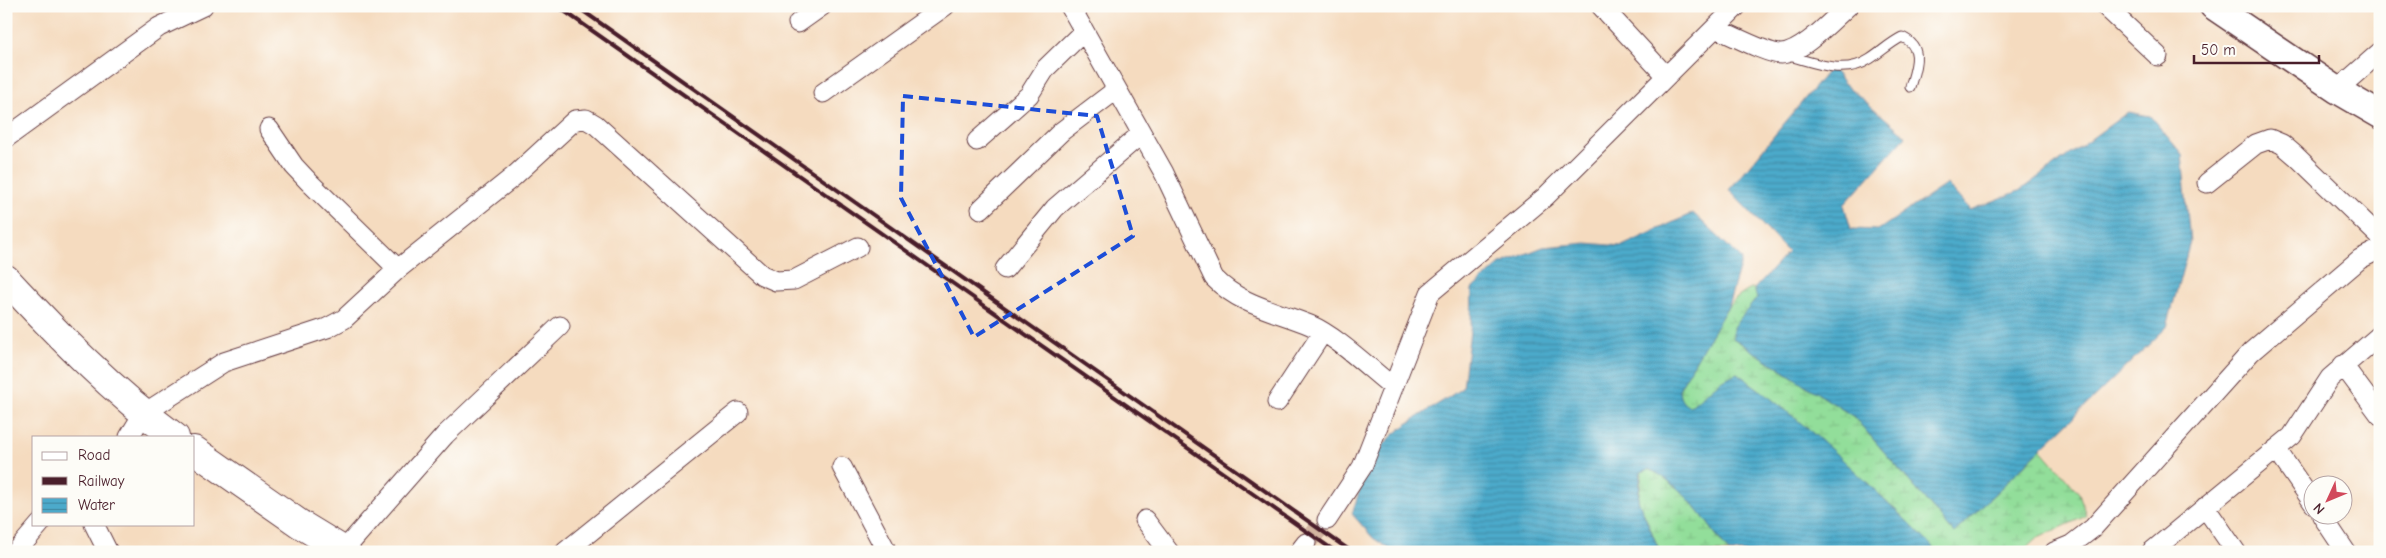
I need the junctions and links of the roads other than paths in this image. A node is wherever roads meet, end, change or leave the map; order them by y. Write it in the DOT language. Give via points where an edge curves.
graph roads {
  1 [pos="203,6"];
  2 [pos="822,6"];
  3 [pos="945,6"];
  4 [pos="1070,6"];
  5 [pos="1601,6"];
  6 [pos="1737,6"];
  7 [pos="1848,6"];
  8 [pos="2105,6"];
  9 [pos="2213,6"];
  10 [pos="798,23"];
  11 [pos="1715,28"];
  12 [pos="1083,32"];
  13 [pos="2380,52"];
  14 [pos="1781,54"];
  15 [pos="2158,56"];
  16 [pos="1666,76"];
  17 [pos="1910,87"];
  18 [pos="1116,90"];
  19 [pos="2336,90"];
  20 [pos="823,93"];
  21 [pos="2380,115"];
  22 [pos="269,129"];
  23 [pos="1141,134"];
  24 [pos="6,138"];
  25 [pos="977,141"];
  26 [pos="2207,184"];
  27 [pos="981,209"];
  28 [pos="2380,236"];
  29 [pos="858,247"];
  30 [pos="2380,249"];
  31 [pos="1005,269"];
  32 [pos="398,270"];
  33 [pos="6,279"];
  34 [pos="560,326"];
  35 [pos="1323,332"];
  36 [pos="2380,335"];
  37 [pos="2343,365"];
  38 [pos="1393,387"];
  39 [pos="1276,402"];
  40 [pos="738,412"];
  41 [pos="143,414"];
  42 [pos="2380,415"];
  43 [pos="131,436"];
  44 [pos="175,436"];
  45 [pos="2276,449"];
  46 [pos="195,451"];
  47 [pos="842,467"];
  48 [pos="2304,490"];
  49 [pos="2205,507"];
  50 [pos="1145,520"];
  51 [pos="1327,520"];
  52 [pos="38,526"];
  53 [pos="95,526"];
  54 [pos="2329,526"];
  55 [pos="345,551"];
  56 [pos="16,552"];
  57 [pos="108,552"];
  58 [pos="565,552"];
  59 [pos="887,552"];
  60 [pos="1169,552"];
  61 [pos="2054,552"];
  62 [pos="2151,552"];
  63 [pos="2236,552"];
  64 [pos="2346,552"];
  1 -- 24 [label="street" via="159,27"];
  2 -- 10 [label="street"];
  3 -- 20 [label="street"];
  4 -- 12 [label="street"];
  5 -- 16 [label="street"];
  6 -- 11 [label="street"];
  7 -- 14 [label="street" via="1811,39"];
  8 -- 15 [label="street"];
  9 -- 19 [label="main road"];
  11 -- 14 [label="street"];
  11 -- 16 [label="street"];
  12 -- 18 [label="street"];
  12 -- 25 [label="street" via="1046,68 1029,94"];
  13 -- 19 [label="street"];
  14 -- 17 [label="lane" via="1840,69 1850,68 1902,38 1911,42 1917,52"];
  16 -- 38 [label="street" via="1545,197 1430,293"];
  18 -- 23 [label="street"];
  18 -- 27 [label="street" via="1062,131"];
  19 -- 21 [label="main road"];
  22 -- 32 [label="street" via="304,177"];
  23 -- 31 [label="street" via="1055,208"];
  23 -- 35 [label="street" via="1177,198 1214,278 1238,298"];
  26 -- 28 [label="street" via="2256,144 2270,139 2296,156"];
  29 -- 32 [label="street" via="794,280 776,281 762,275 586,119 574,120 512,178"];
  30 -- 61 [label="street" via="2360,259 2268,336 2093,528 2071,545"];
  32 -- 41 [label="street" via="359,306 327,328 224,362"];
  33 -- 41 [label="main road" via="65,343"];
  34 -- 55 [label="street" via="445,435"];
  35 -- 38 [label="street"];
  35 -- 39 [label="street"];
  36 -- 37 [label="street"];
  37 -- 42 [label="street"];
  37 -- 45 [label="street" via="2322,388 2292,436"];
  38 -- 51 [label="street" via="1362,467"];
  40 -- 58 [label="street"];
  41 -- 43 [label="street"];
  41 -- 44 [label="main road"];
  45 -- 48 [label="street"];
  45 -- 49 [label="street"];
  46 -- 55 [label="main road" via="300,524"];
  47 -- 59 [label="street"];
  49 -- 62 [label="street"];
  49 -- 63 [label="street"];
  50 -- 60 [label="street"];
  52 -- 56 [label="street"];
  53 -- 57 [label="street"];
  54 -- 64 [label="street"];
}
